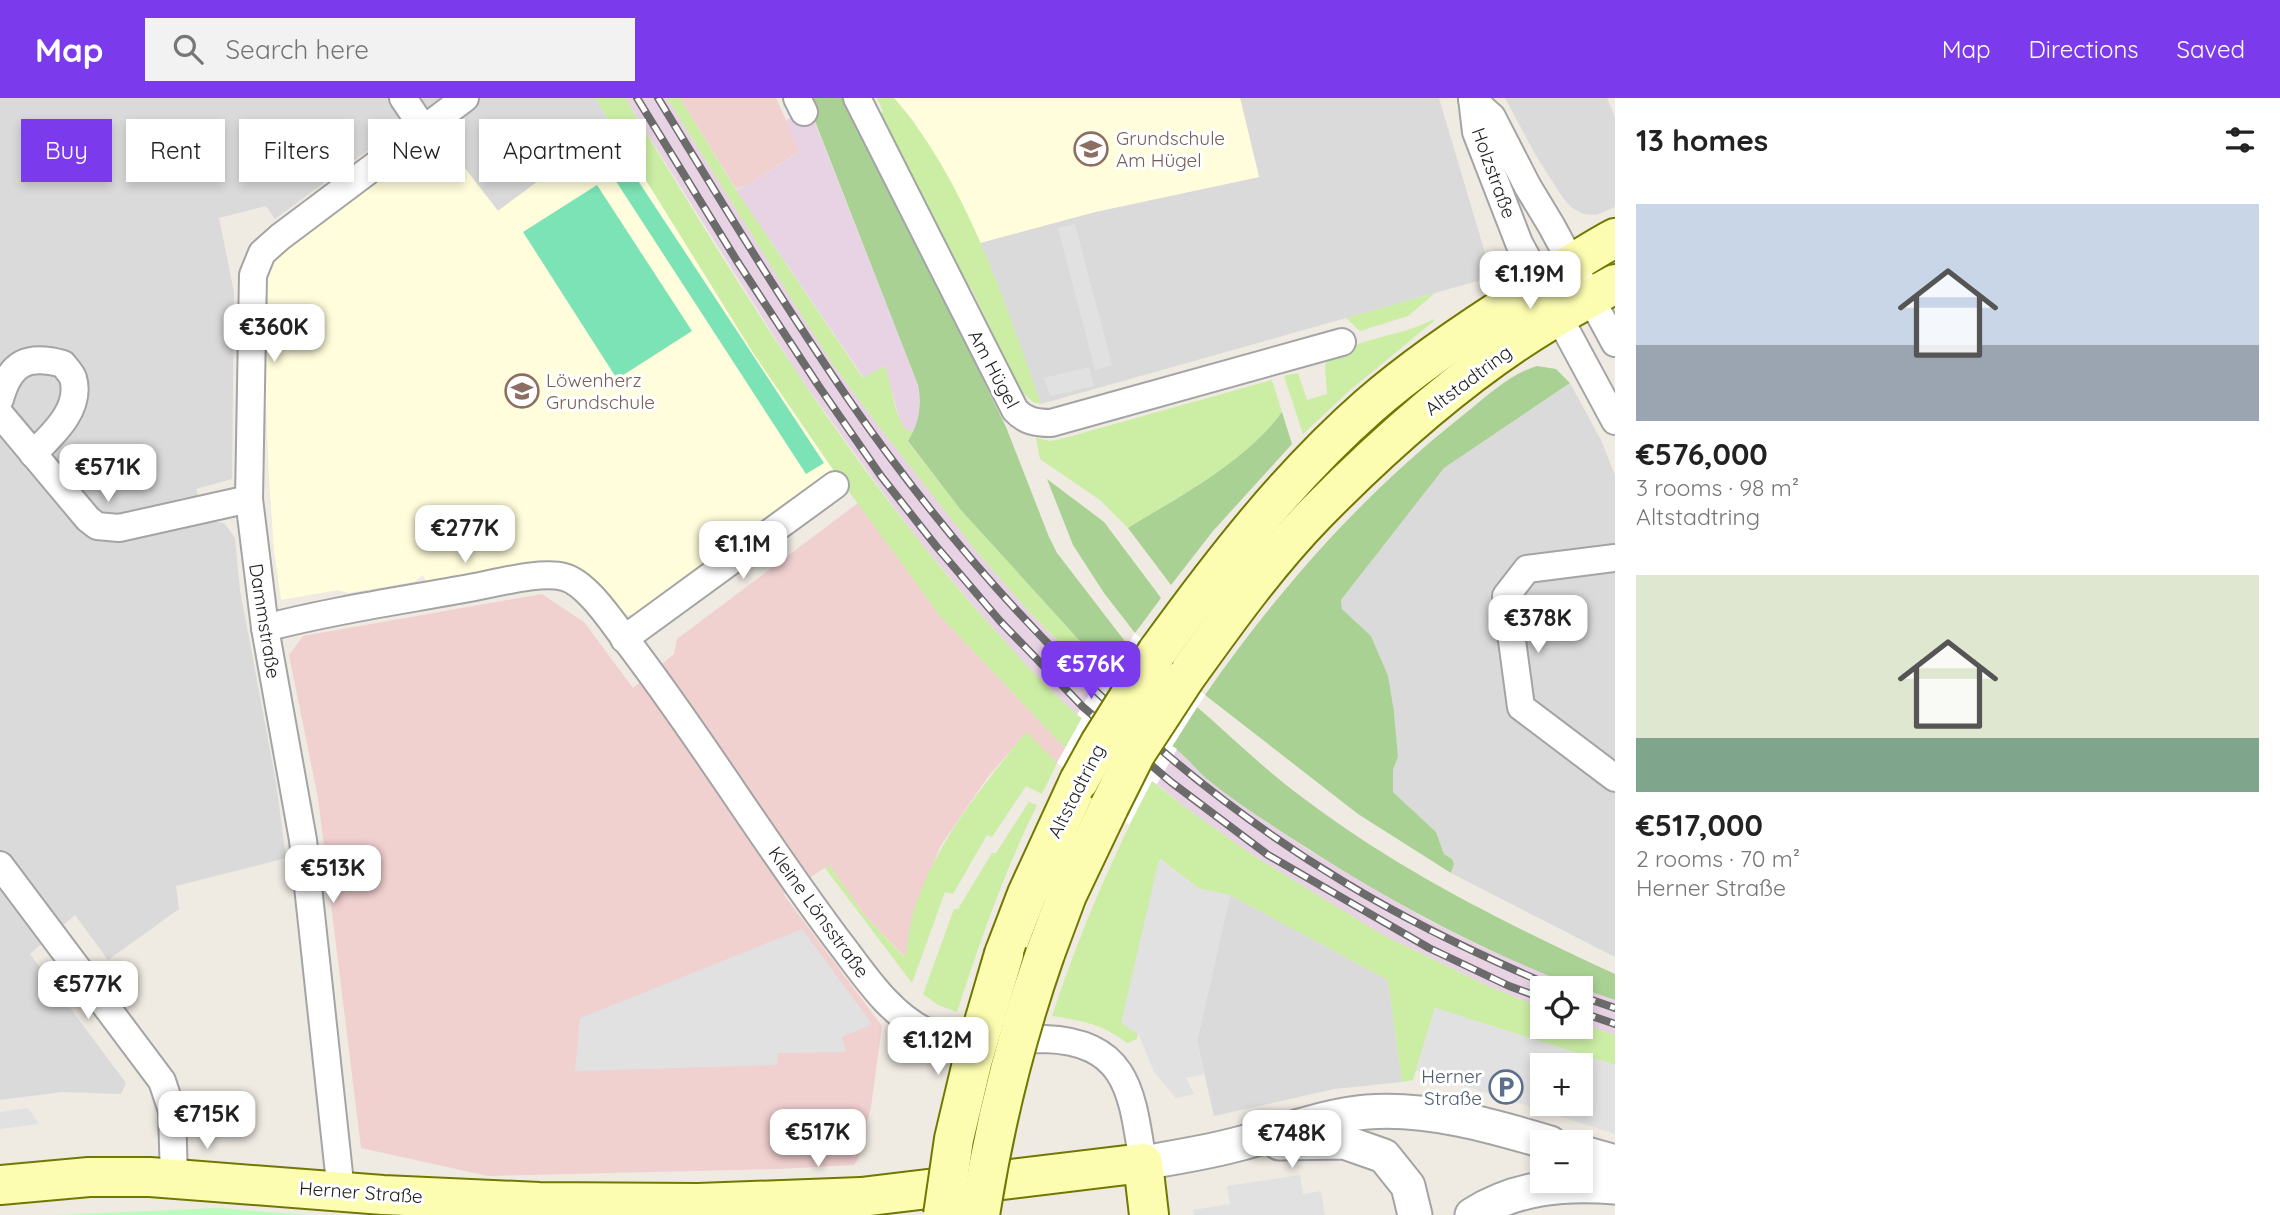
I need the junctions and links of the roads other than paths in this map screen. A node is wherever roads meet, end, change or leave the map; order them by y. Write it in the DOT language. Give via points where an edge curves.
graph roads {
  1 [pos="402,98"];
  2 [pos="466,98"];
  3 [pos="857,98"];
  4 [pos="1472,98"];
  5 [pos="417,119"];
  6 [pos="438,119"];
  7 [pos="368,171"];
  8 [pos="1615,237"];
  9 [pos="1576,289"];
  10 [pos="1342,342"];
  11 [pos="1615,343"];
  12 [pos="0,399"];
  13 [pos="0,414"];
  14 [pos="1615,421"];
  15 [pos="33,454"];
  16 [pos="835,485"];
  17 [pos="249,499"];
  18 [pos="1615,558"];
  19 [pos="265,628"];
  20 [pos="624,639"];
  21 [pos="1615,778"];
  22 [pos="0,865"];
  23 [pos="1530,1137"];
  24 [pos="1240,1144"];
  25 [pos="1593,1156"];
  26 [pos="1615,1162"];
  27 [pos="1143,1163"];
  28 [pos="174,1179"];
  29 [pos="0,1185"];
  30 [pos="1615,1187"];
  31 [pos="341,1192"];
  32 [pos="698,1209"];
  33 [pos="943,1215"];
  34 [pos="980,1215"];
  35 [pos="1149,1215"];
  36 [pos="1415,1215"];
  37 [pos="1472,1215"];
  1 -- 5 [label="street"];
  2 -- 6 [label="street, Dammstraße"];
  3 -- 10 [label="street, Am Hügel" via="1020,416 1051,423"];
  4 -- 9 [label="street, Holzstraße" via="1492,117"];
  4 -- 9 [label="street, Holzstraße" via="1476,132 1519,243"];
  7 -- 17 [label="street, Dammstraße" via="280,237 257,262 251,300"];
  8 -- 9 [label="main road, Altstadtring"];
  9 -- 11 [label="street"];
  9 -- 14 [label="street"];
  9 -- 33 [label="main road, Altstadtring, bridge" via="1467,330 1369,406 1252,528 1157,652 1079,781 1004,954 954,1139"];
  9 -- 34 [label="main road, Altstadtring, bridge" via="1392,440 1326,503 1237,607 1136,753 1067,895 1023,1018 1005,1083"];
  12 -- 15 [label="street" via="10,373 27,360 63,364 73,377 73,397 66,416"];
  13 -- 15 [label="street"];
  15 -- 17 [label="street" via="97,526 119,528"];
  16 -- 20 [label="street"];
  17 -- 19 [label="street, Dammstraße"];
  18 -- 21 [label="street" via="1527,569 1506,596 1521,707"];
  19 -- 20 [label="street, Kleine Lönsstraße" via="545,576 566,577 592,596"];
  19 -- 31 [label="street, Dammstraße" via="303,840"];
  20 -- 27 [label="street, Kleine Lönsstraße" via="658,681 812,905 888,1003 927,1031 951,1039 1045,1039 1092,1049 1118,1069 1128,1086"];
  22 -- 28 [label="street" via="162,1081 172,1111"];
  23 -- 24 [label="street, Herner Straße" via="1428,1115 1368,1112 1323,1119"];
  24 -- 27 [label="street, Herner Straße"];
  24 -- 36 [label="street" via="1344,1142 1384,1156 1408,1186"];
  25 -- 26 [label="street"];
  27 -- 32 [label="main road, Herner Straße" via="861,1197"];
  27 -- 35 [label="main road"];
  28 -- 29 [label="main road, Herner Straße" via="89,1177"];
  28 -- 31 [label="main road, Herner Straße"];
  30 -- 37 [label="street" via="1562,1185 1525,1191 1492,1202"];
  31 -- 32 [label="main road, Herner Straße"];
}
